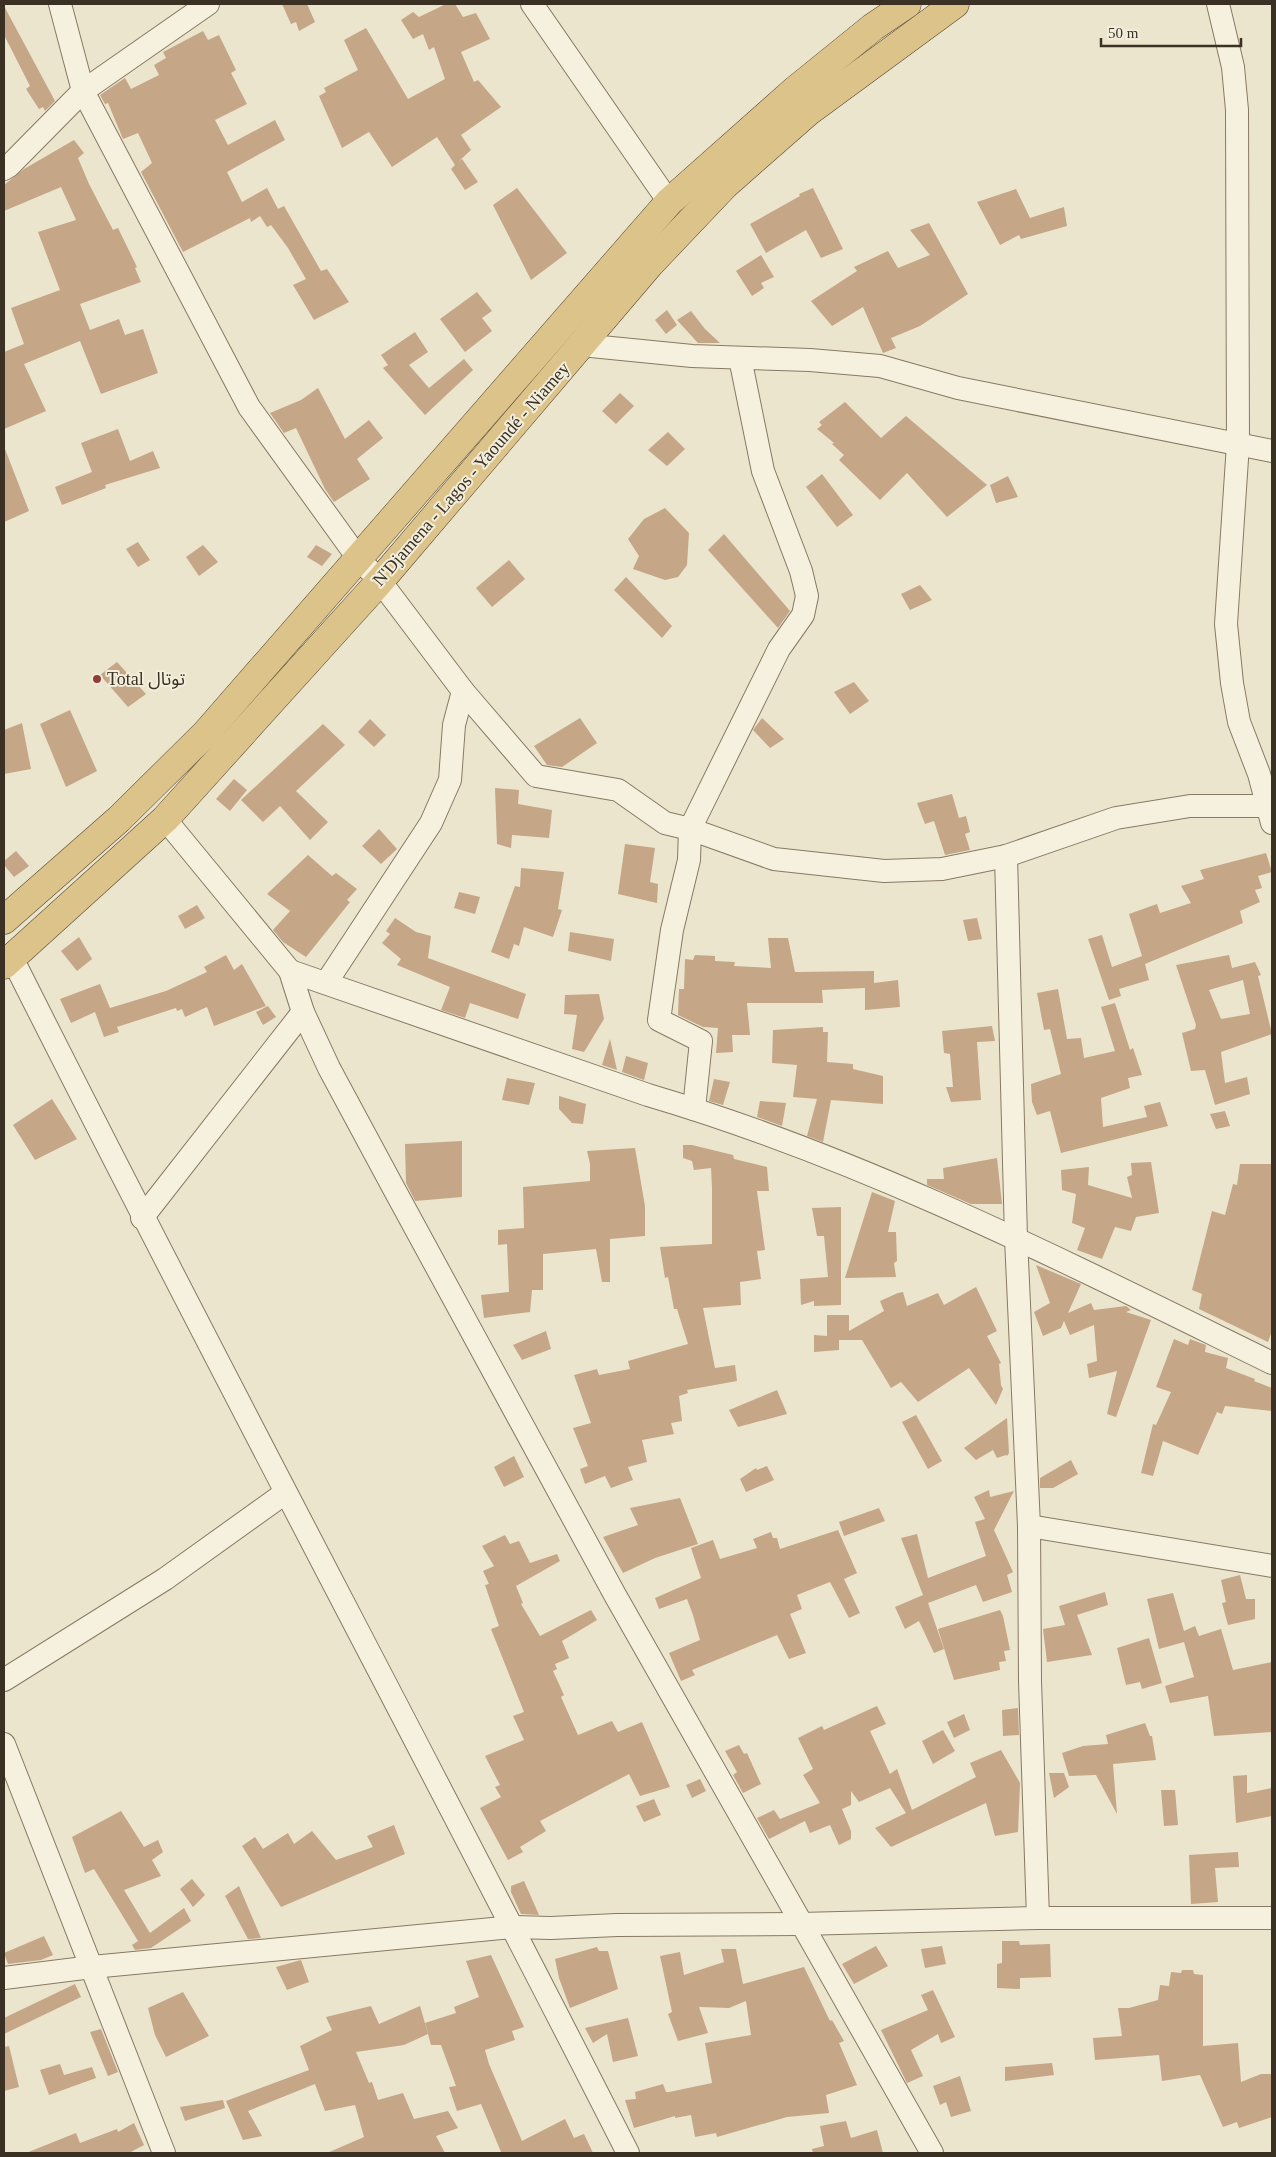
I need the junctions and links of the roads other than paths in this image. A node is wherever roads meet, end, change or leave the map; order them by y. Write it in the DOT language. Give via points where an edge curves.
graph roads {
  1 [pos="60,4"];
  2 [pos="208,4"];
  3 [pos="532,4"];
  4 [pos="907,4"];
  5 [pos="955,4"];
  6 [pos="1218,4"];
  7 [pos="83,90"];
  8 [pos="4,169"];
  9 [pos="668,202"];
  10 [pos="581,345"];
  11 [pos="740,358"];
  12 [pos="1238,444"];
  13 [pos="1272,450"];
  14 [pos="358,558"];
  15 [pos="380,581"];
  16 [pos="463,691"];
  17 [pos="1270,814"];
  18 [pos="165,818"];
  19 [pos="690,829"];
  20 [pos="1006,856"];
  21 [pos="4,920"];
  22 [pos="8,961"];
  23 [pos="290,971"];
  24 [pos="326,983"];
  25 [pos="303,1012"];
  26 [pos="694,1109"];
  27 [pos="142,1218"];
  28 [pos="1016,1238"];
  29 [pos="1272,1363"];
  30 [pos="285,1492"];
  31 [pos="1029,1526"];
  32 [pos="1272,1566"];
  33 [pos="4,1680"];
  34 [pos="4,1744"];
  35 [pos="1038,1918"];
  36 [pos="1272,1918"];
  37 [pos="800,1924"];
  38 [pos="513,1927"];
  39 [pos="92,1967"];
  40 [pos="4,1978"];
  41 [pos="164,2153"];
  42 [pos="628,2153"];
  43 [pos="932,2153"];
  1 -- 7 [label="street"];
  2 -- 7 [label="street"];
  3 -- 9 [label="street"];
  4 -- 9 [label="highway, N'Djamena - Lagos - Yaoundé - Niamey" via="872,27 794,91"];
  5 -- 10 [label="highway, N'Djamena - Lagos - Yaoundé - Niamey" via="808,112 725,185 650,264"];
  6 -- 12 [label="street" via="1233,67 1237,110"];
  7 -- 8 [label="street"];
  7 -- 14 [label="street" via="249,407"];
  9 -- 14 [label="highway, N'Djamena - Lagos - Yaoundé - Niamey"];
  10 -- 11 [label="street"];
  10 -- 15 [label="highway, N'Djamena - Lagos - Yaoundé - Niamey"];
  11 -- 12 [label="street" via="880,366 958,388"];
  11 -- 19 [label="street" via="763,471 801,571 807,596 803,615 771,664"];
  12 -- 13 [label="street"];
  12 -- 17 [label="street" via="1226,624 1239,722"];
  14 -- 15 [label="street"];
  14 -- 21 [label="highway, N'Djamena - Lagos - Yaoundé - Niamey" via="206,733 119,819"];
  15 -- 16 [label="street"];
  15 -- 18 [label="highway, N'Djamena - Lagos - Yaoundé - Niamey"];
  16 -- 19 [label="street" via="536,776 618,790 664,823"];
  16 -- 24 [label="street" via="454,725 450,780 431,823"];
  17 -- 20 [label="street" via="1190,806 1116,818"];
  18 -- 22 [label="highway, N'Djamena - Lagos - Yaoundé - Niamey"];
  18 -- 23 [label="street"];
  19 -- 20 [label="street" via="774,859 884,871 942,869"];
  19 -- 26 [label="street" via="689,860 672,930 659,1020 701,1041"];
  20 -- 28 [label="street"];
  22 -- 27 [label="street"];
  23 -- 24 [label="street"];
  23 -- 25 [label="street"];
  24 -- 26 [label="street"];
  25 -- 27 [label="street"];
  25 -- 37 [label="street" via="329,1068 610,1587"];
  26 -- 28 [label="street" via="876,1177"];
  27 -- 30 [label="street"];
  28 -- 29 [label="street"];
  28 -- 31 [label="street"];
  30 -- 33 [label="street" via="164,1579"];
  30 -- 38 [label="street"];
  31 -- 32 [label="street"];
  31 -- 35 [label="street" via="1030,1681"];
  34 -- 39 [label="street"];
  35 -- 36 [label="street"];
  35 -- 37 [label="street"];
  37 -- 38 [label="street"];
  37 -- 43 [label="street"];
  38 -- 39 [label="street"];
  38 -- 42 [label="street"];
  39 -- 40 [label="street"];
  39 -- 41 [label="street"];
}
